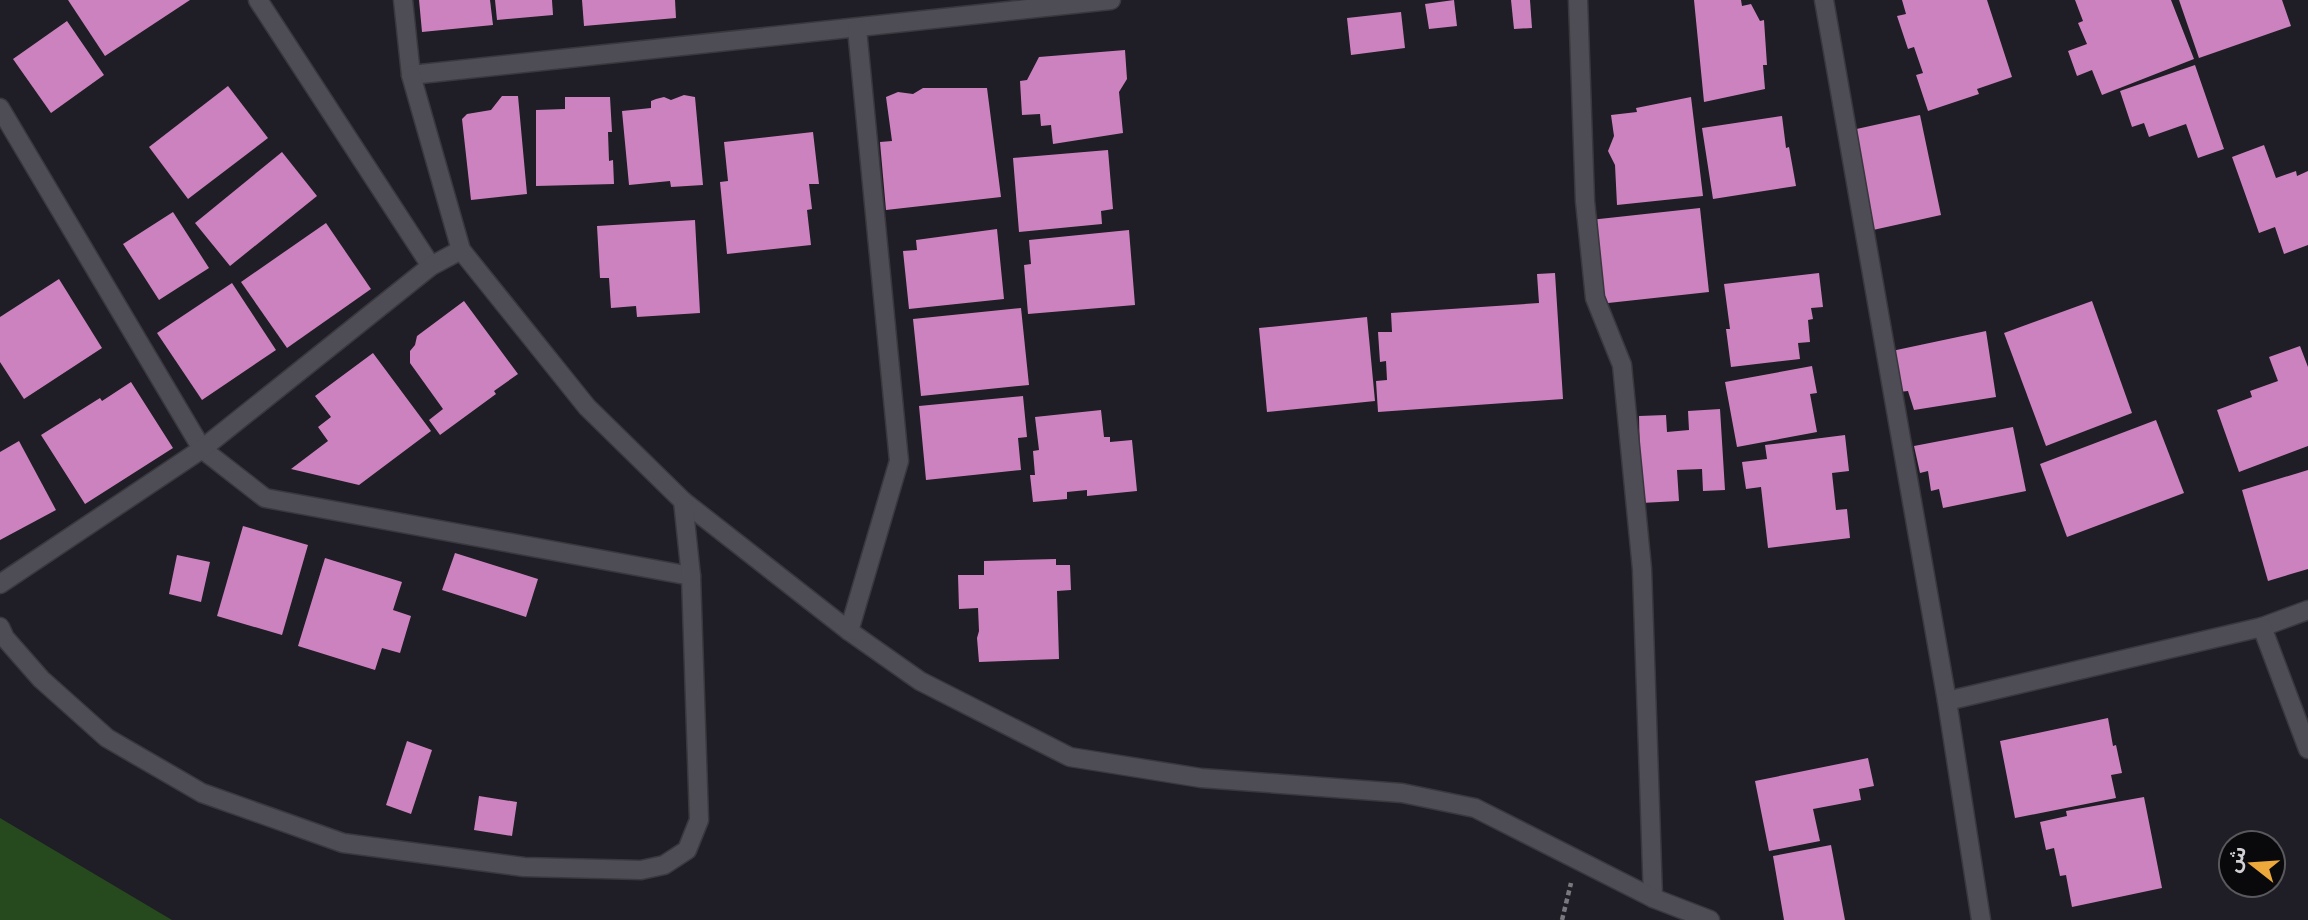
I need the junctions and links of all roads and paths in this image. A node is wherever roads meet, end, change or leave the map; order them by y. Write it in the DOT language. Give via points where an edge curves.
graph roads {
  1 [pos="258,0"];
  2 [pos="403,0"];
  3 [pos="1111,0"];
  4 [pos="1578,0"];
  5 [pos="1824,0"];
  6 [pos="858,29"];
  7 [pos="411,75"];
  8 [pos="0,108"];
  9 [pos="461,250"];
  10 [pos="431,266"];
  11 [pos="202,449"];
  12 [pos="683,501"];
  13 [pos="691,576"];
  14 [pos="0,584"];
  15 [pos="2308,610"];
  16 [pos="0,627"];
  17 [pos="2262,627"];
  18 [pos="849,632"];
  19 [pos="1947,701"];
  20 [pos="2308,750"];
  21 [pos="1653,898"];
  22 [pos="1710,920"];
  23 [pos="1981,920"];
  1 -- 10 [label="street"];
  2 -- 7 [label="street"];
  3 -- 6 [label="street"];
  4 -- 21 [label="street" via="1585,201 1595,298 1622,365 1642,569"];
  5 -- 19 [label="street"];
  6 -- 7 [label="street"];
  6 -- 18 [label="street" via="899,461"];
  7 -- 9 [label="street"];
  8 -- 11 [label="street"];
  9 -- 10 [label="street"];
  9 -- 12 [label="street" via="587,407"];
  10 -- 11 [label="street"];
  11 -- 13 [label="street" via="265,498"];
  11 -- 14 [label="street"];
  12 -- 13 [label="street"];
  12 -- 18 [label="street"];
  13 -- 16 [label="street" via="699,820 687,850 664,865 641,870 524,867 343,844 202,793 107,738 41,679"];
  15 -- 17 [label="street"];
  17 -- 19 [label="street"];
  17 -- 20 [label="street"];
  18 -- 21 [label="street" via="920,681 1070,757 1201,778 1402,793 1475,808"];
  19 -- 23 [label="street"];
  21 -- 22 [label="street"];
}
